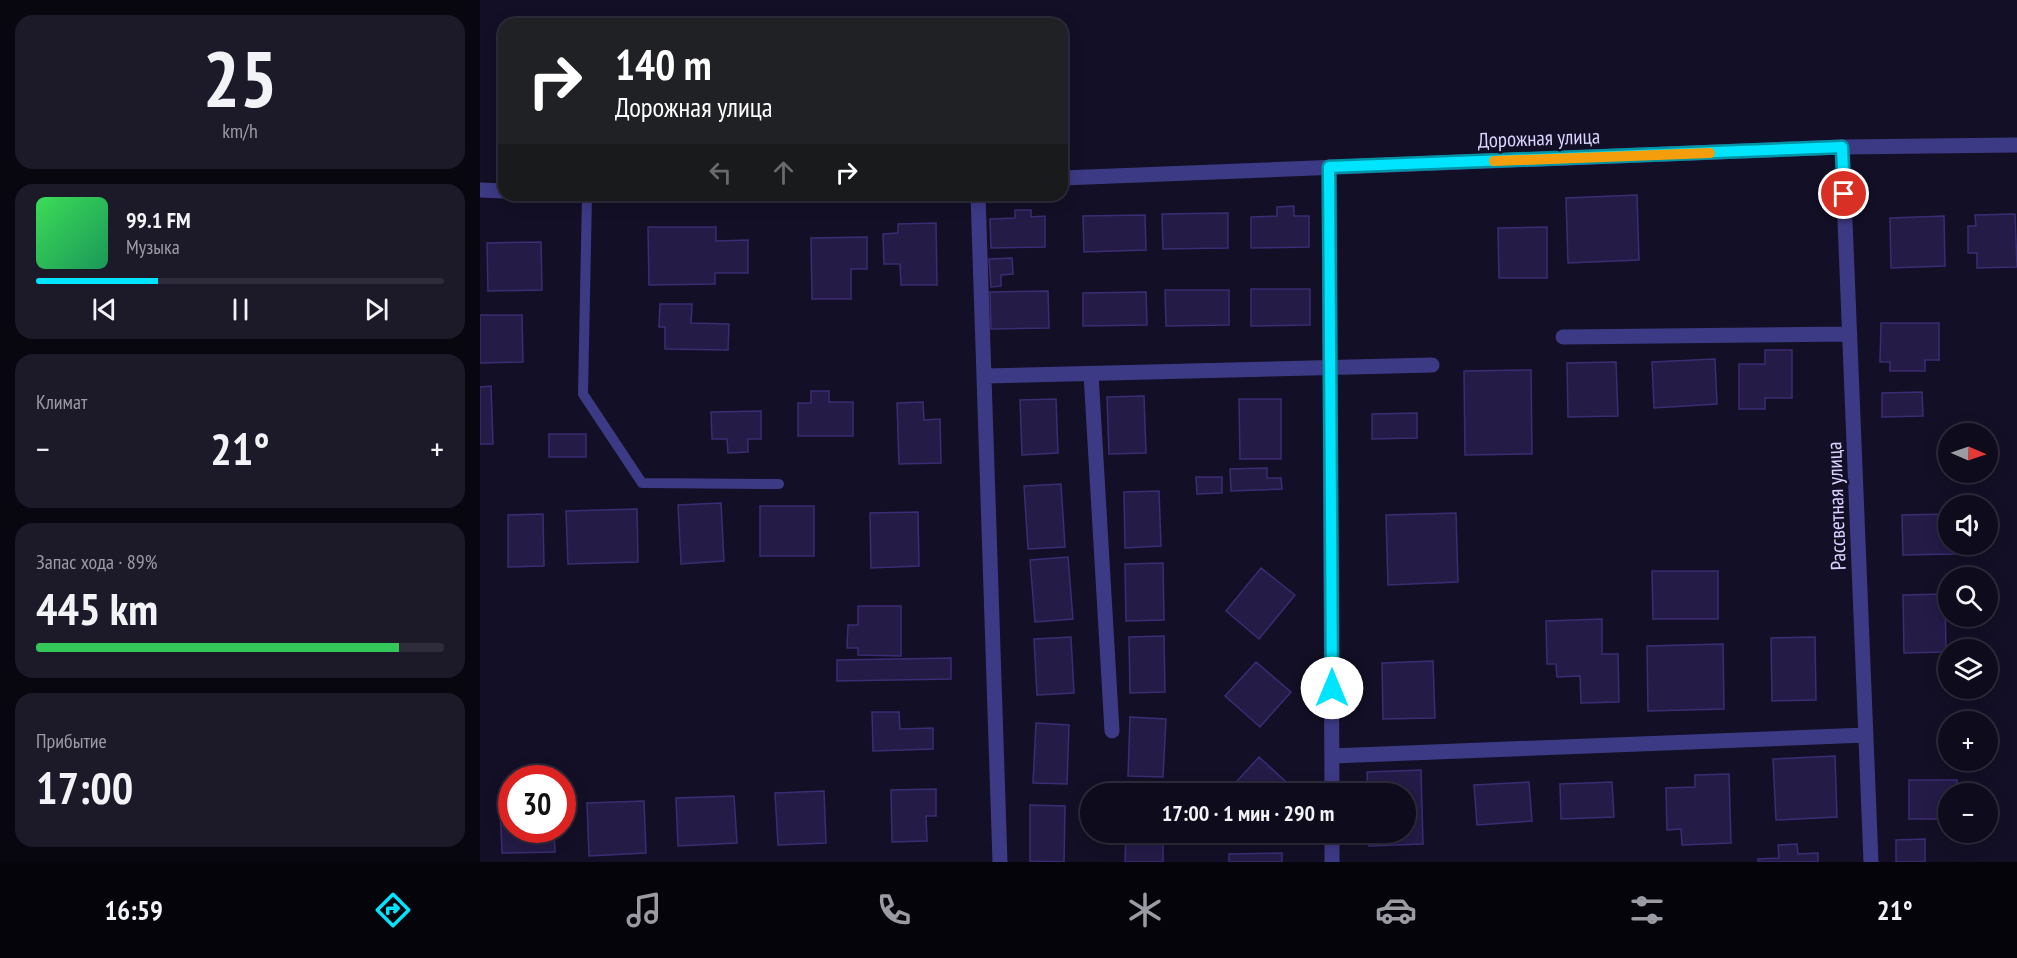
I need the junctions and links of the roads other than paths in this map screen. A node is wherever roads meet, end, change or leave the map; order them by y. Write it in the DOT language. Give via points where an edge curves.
graph roads {
  1 [pos="2017,145"];
  2 [pos="1842,147"];
  3 [pos="1329,167"];
  4 [pos="1068,178"];
  5 [pos="480,190"];
  6 [pos="498,191"];
  7 [pos="587,201"];
  8 [pos="978,201"];
  9 [pos="1850,334"];
  10 [pos="1563,337"];
  11 [pos="1432,365"];
  12 [pos="1330,368"];
  13 [pos="1091,374"];
  14 [pos="984,376"];
  15 [pos="779,484"];
  16 [pos="1112,731"];
  17 [pos="1866,735"];
  18 [pos="1332,756"];
  19 [pos="1332,783"];
  20 [pos="1332,843"];
  21 [pos="1000,862"];
  22 [pos="1332,862"];
  23 [pos="1871,862"];
  1 -- 2 [label="street, Дорожная улица"];
  2 -- 3 [label="street, Дорожная улица"];
  2 -- 9 [label="street, Рассветная улица"];
  3 -- 4 [label="street, Дорожная улица"];
  3 -- 12 [label="street"];
  5 -- 6 [label="street"];
  7 -- 15 [label="lane" via="583,394 642,483"];
  8 -- 14 [label="street"];
  9 -- 10 [label="street"];
  9 -- 17 [label="street, Рассветная улица"];
  11 -- 12 [label="street"];
  12 -- 13 [label="street"];
  12 -- 18 [label="street"];
  13 -- 14 [label="street"];
  13 -- 16 [label="street"];
  14 -- 21 [label="street"];
  17 -- 18 [label="street"];
  17 -- 23 [label="street, Рассветная улица"];
  18 -- 19 [label="street"];
  20 -- 22 [label="street"];
}
